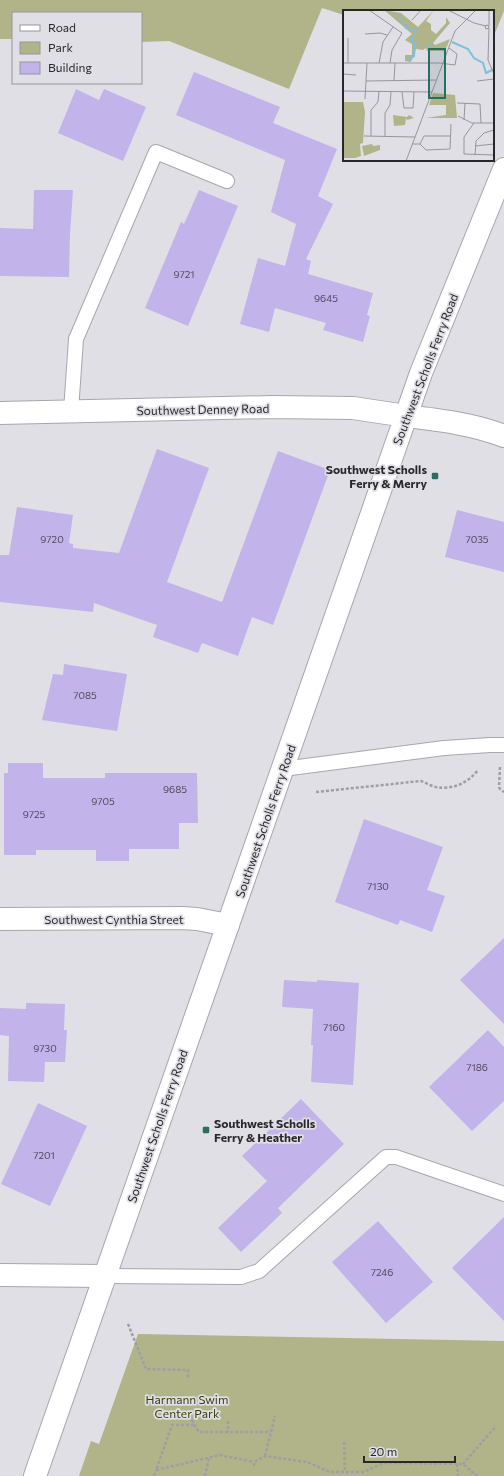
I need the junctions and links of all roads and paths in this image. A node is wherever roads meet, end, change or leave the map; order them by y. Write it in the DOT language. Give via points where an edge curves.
graph roads {
  1 [pos="504,169"];
  2 [pos="227,181"];
  3 [pos="71,411"];
  4 [pos="0,412"];
  5 [pos="406,416"];
  6 [pos="504,436"];
  7 [pos="504,745"];
  8 [pos="481,766"];
  9 [pos="494,766"];
  10 [pos="283,769"];
  11 [pos="316,792"];
  12 [pos="504,792"];
  13 [pos="0,919"];
  14 [pos="228,925"];
  15 [pos="504,1194"];
  16 [pos="0,1275"];
  17 [pos="104,1276"];
  18 [pos="128,1324"];
  19 [pos="188,1378"];
  20 [pos="189,1416"];
  21 [pos="275,1416"];
  22 [pos="228,1421"];
  23 [pos="194,1425"];
  24 [pos="496,1426"];
  25 [pos="228,1432"];
  26 [pos="271,1432"];
  27 [pos="344,1442"];
  28 [pos="265,1456"];
  29 [pos="209,1458"];
  30 [pos="254,1462"];
  31 [pos="456,1464"];
  32 [pos="463,1464"];
  33 [pos="254,1466"];
  34 [pos="156,1470"];
  35 [pos="345,1472"];
  36 [pos="34,1476"];
  37 [pos="154,1476"];
  38 [pos="205,1476"];
  39 [pos="458,1476"];
  40 [pos="477,1476"];
  1 -- 5 [label="main road, Southwest Scholls Ferry Road"];
  2 -- 3 [label="lane" via="156,152 76,339"];
  3 -- 4 [label="main road, Southwest Denney Road"];
  3 -- 5 [label="main road, Southwest Denney Road" via="353,408"];
  5 -- 6 [label="main road, Southwest Denney Road" via="459,423"];
  5 -- 10 [label="main road, Southwest Scholls Ferry Road"];
  7 -- 10 [label="lane" via="444,748"];
  8 -- 11 [label="path" via="470,779 453,788 434,787 421,781"];
  9 -- 12 [label="path" via="500,766 499,787"];
  10 -- 14 [label="main road, Southwest Scholls Ferry Road"];
  13 -- 14 [label="main road, Southwest Cynthia Street" via="197,918"];
  14 -- 17 [label="main road, Southwest Scholls Ferry Road"];
  15 -- 17 [label="lane" via="396,1157 386,1157 259,1271 241,1277"];
  16 -- 17 [label="main road"];
  17 -- 36 [label="main road, Southwest Scholls Ferry Road"];
  18 -- 19 [label="path" via="146,1369 188,1370"];
  20 -- 23 [label="path"];
  21 -- 26 [label="path"];
  22 -- 25 [label="path"];
  23 -- 25 [label="path" via="199,1432"];
  23 -- 34 [label="path" via="172,1425"];
  24 -- 32 [label="path"];
  25 -- 26 [label="path"];
  26 -- 28 [label="path"];
  27 -- 35 [label="path"];
  28 -- 30 [label="path"];
  28 -- 35 [label="path" via="307,1462 330,1472"];
  29 -- 30 [label="path" via="220,1455"];
  29 -- 34 [label="path"];
  29 -- 38 [label="path"];
  30 -- 33 [label="path"];
  31 -- 32 [label="path"];
  31 -- 35 [label="path" via="384,1463 363,1472"];
  31 -- 39 [label="path"];
  32 -- 40 [label="path"];
  34 -- 37 [label="path"];
}
